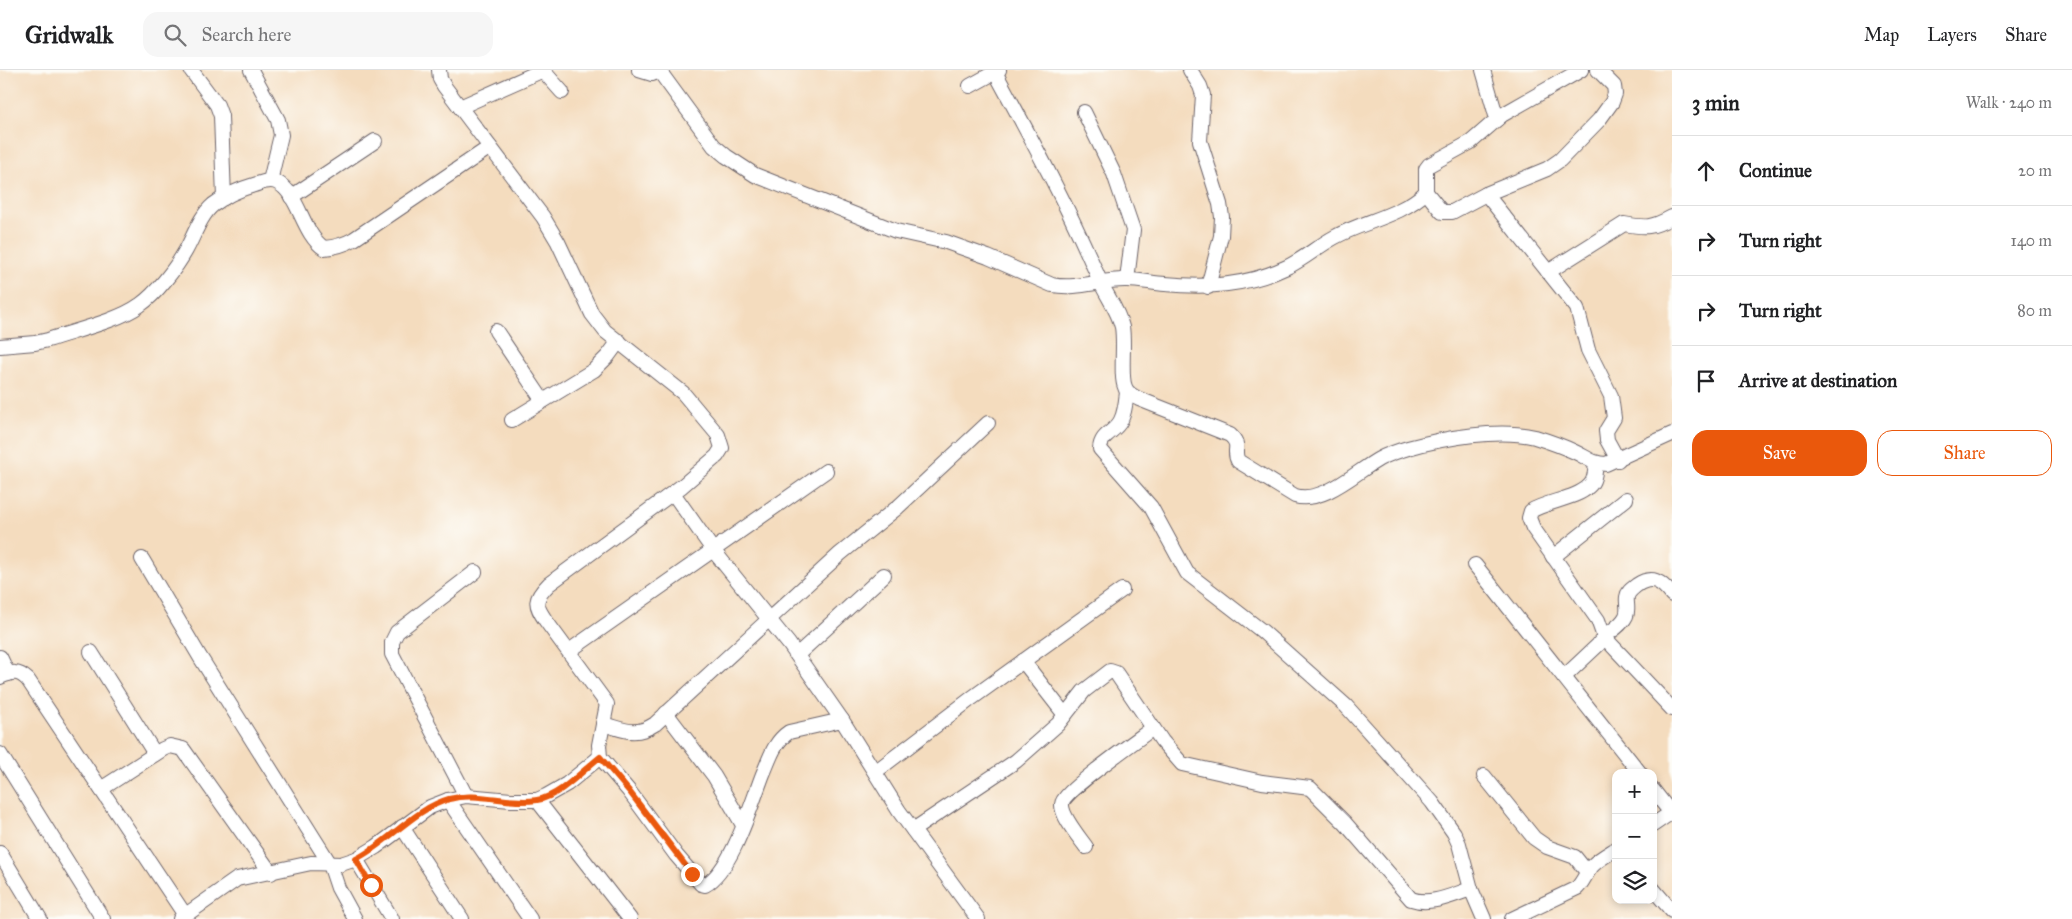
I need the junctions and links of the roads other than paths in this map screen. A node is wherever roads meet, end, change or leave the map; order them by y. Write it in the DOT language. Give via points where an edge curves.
graph roads {
  1 [pos="191,70"];
  2 [pos="251,70"];
  3 [pos="439,70"];
  4 [pos="639,70"];
  5 [pos="1190,70"];
  6 [pos="1483,70"];
  7 [pos="1581,70"];
  8 [pos="1598,70"];
  9 [pos="661,71"];
  10 [pos="997,71"];
  11 [pos="970,86"];
  12 [pos="562,92"];
  13 [pos="460,107"];
  14 [pos="1084,112"];
  15 [pos="1497,119"];
  16 [pos="375,140"];
  17 [pos="490,147"];
  18 [pos="270,181"];
  19 [pos="1426,192"];
  20 [pos="1486,194"];
  21 [pos="291,197"];
  22 [pos="224,198"];
  23 [pos="1672,217"];
  24 [pos="1548,272"];
  25 [pos="1127,280"];
  26 [pos="1101,283"];
  27 [pos="1208,287"];
  28 [pos="496,331"];
  29 [pos="620,341"];
  30 [pos="0,346"];
  31 [pos="1127,392"];
  32 [pos="543,401"];
  33 [pos="512,420"];
  34 [pos="988,423"];
  35 [pos="1672,434"];
  36 [pos="1618,460"];
  37 [pos="1596,464"];
  38 [pos="826,470"];
  39 [pos="673,493"];
  40 [pos="1626,499"];
  41 [pos="713,550"];
  42 [pos="1554,557"];
  43 [pos="142,558"];
  44 [pos="1475,565"];
  45 [pos="475,572"];
  46 [pos="884,575"];
  47 [pos="1122,590"];
  48 [pos="1672,595"];
  49 [pos="768,618"];
  50 [pos="1604,637"];
  51 [pos="569,651"];
  52 [pos="92,652"];
  53 [pos="797,655"];
  54 [pos="0,658"];
  55 [pos="1023,661"];
  56 [pos="4,675"];
  57 [pos="1564,677"];
  58 [pos="1672,709"];
  59 [pos="666,713"];
  60 [pos="1065,715"];
  61 [pos="842,720"];
  62 [pos="603,724"];
  63 [pos="1153,728"];
  64 [pos="0,754"];
  65 [pos="155,754"];
  66 [pos="600,757"];
  67 [pos="1637,769"];
  68 [pos="875,772"];
  69 [pos="1484,776"];
  70 [pos="101,789"];
  71 [pos="1657,795"];
  72 [pos="466,796"];
  73 [pos="448,800"];
  74 [pos="537,800"];
  75 [pos="1672,812"];
  76 [pos="1657,821"];
  77 [pos="743,825"];
  78 [pos="402,827"];
  79 [pos="912,830"];
  80 [pos="1086,847"];
  81 [pos="1612,852"];
  82 [pos="0,853"];
  83 [pos="356,859"];
  84 [pos="330,864"];
  85 [pos="271,872"];
  86 [pos="1587,872"];
  87 [pos="1471,889"];
  88 [pos="1657,894"];
  89 [pos="1672,911"];
  90 [pos="182,917"];
  91 [pos="40,919"];
  92 [pos="103,919"];
  93 [pos="355,919"];
  94 [pos="392,919"];
  95 [pos="462,919"];
  96 [pos="530,919"];
  97 [pos="630,919"];
  98 [pos="978,919"];
  99 [pos="1484,919"];
  100 [pos="1512,919"];
  1 -- 22 [label="street" via="217,105 221,116"];
  2 -- 18 [label="street" via="278,120 281,135"];
  3 -- 13 [label="street" via="440,79"];
  4 -- 9 [label="street" via="652,74"];
  5 -- 27 [label="street" via="1202,95 1200,141 1222,217 1221,236"];
  6 -- 15 [label="street"];
  7 -- 15 [label="street"];
  8 -- 20 [label="street" via="1614,86 1615,94 1599,120 1547,170"];
  9 -- 26 [label="street" via="714,146 756,175 896,231 946,242 988,257 1052,285"];
  10 -- 11 [label="street"];
  10 -- 26 [label="street" via="1076,223"];
  12 -- 13 [label="street" via="541,71"];
  13 -- 17 [label="street"];
  14 -- 25 [label="street" via="1114,174 1132,230"];
  15 -- 19 [label="street" via="1471,142 1429,165 1426,169"];
  16 -- 21 [label="street"];
  17 -- 21 [label="street" via="342,246 324,248 314,240"];
  17 -- 29 [label="street" via="543,217 597,321"];
  18 -- 21 [label="street" via="282,186"];
  18 -- 22 [label="street"];
  19 -- 20 [label="street" via="1442,212 1452,212"];
  19 -- 27 [label="street" via="1393,213 1335,236 1286,267 1259,279"];
  20 -- 24 [label="street"];
  22 -- 30 [label="street" via="207,212 185,252 138,307 48,340"];
  23 -- 24 [label="street" via="1649,228 1624,224"];
  24 -- 36 [label="street" via="1577,308 1588,350 1612,396 1614,418 1606,431 1607,440"];
  25 -- 26 [label="street"];
  25 -- 27 [label="street"];
  26 -- 31 [label="street" via="1122,325 1124,386"];
  28 -- 32 [label="street"];
  29 -- 32 [label="street" via="594,370"];
  29 -- 39 [label="street" via="683,393 722,442 717,456"];
  31 -- 37 [label="street" via="1230,435 1236,440 1238,461 1295,496 1304,498 1312,498 1333,488 1380,459 1449,439 1503,434 1535,437 1576,452"];
  31 -- 87 [label="street" via="1121,421 1104,436 1100,449 1151,507 1187,572 1262,631 1346,706 1432,802 1456,838"];
  32 -- 33 [label="street"];
  34 -- 49 [label="street" via="898,507"];
  35 -- 36 [label="street"];
  36 -- 37 [label="street"];
  37 -- 42 [label="street" via="1590,486 1531,511 1534,528"];
  38 -- 41 [label="street"];
  39 -- 41 [label="street"];
  39 -- 51 [label="street" via="540,593 537,608"];
  40 -- 42 [label="street"];
  41 -- 49 [label="street"];
  41 -- 51 [label="street"];
  42 -- 50 [label="street" via="1598,620"];
  43 -- 84 [label="street"];
  44 -- 57 [label="street"];
  45 -- 72 [label="street" via="397,632 392,642 392,654"];
  46 -- 53 [label="street"];
  47 -- 55 [label="street"];
  48 -- 50 [label="street" via="1654,580 1641,583 1628,595 1626,617"];
  49 -- 53 [label="street"];
  49 -- 59 [label="street"];
  50 -- 57 [label="street"];
  50 -- 58 [label="street"];
  51 -- 62 [label="street" via="607,704"];
  52 -- 65 [label="street"];
  53 -- 61 [label="street"];
  54 -- 56 [label="street"];
  55 -- 60 [label="street"];
  55 -- 68 [label="street"];
  56 -- 70 [label="street" via="20,673 28,680"];
  57 -- 67 [label="street"];
  59 -- 62 [label="street" via="644,731 635,732"];
  59 -- 77 [label="street" via="714,776"];
  60 -- 63 [label="street" via="1084,691 1110,671 1116,673"];
  60 -- 79 [label="street" via="1016,761"];
  61 -- 68 [label="street"];
  61 -- 77 [label="street" via="789,732 782,737 775,745"];
  62 -- 66 [label="street"];
  63 -- 80 [label="street" via="1064,798 1063,811"];
  63 -- 87 [label="street" via="1182,764 1262,782 1310,788 1346,823 1411,899 1429,902"];
  64 -- 92 [label="street"];
  65 -- 70 [label="street"];
  65 -- 85 [label="street" via="170,746 183,749"];
  66 -- 74 [label="street" via="558,791"];
  66 -- 77 [label="street" via="700,884 709,883 725,864"];
  68 -- 79 [label="street"];
  69 -- 86 [label="street" via="1534,838 1575,857"];
  70 -- 90 [label="street"];
  71 -- 75 [label="street"];
  72 -- 73 [label="street"];
  72 -- 74 [label="street"];
  73 -- 78 [label="street"];
  73 -- 96 [label="street"];
  74 -- 97 [label="street"];
  75 -- 76 [label="street"];
  78 -- 83 [label="street"];
  78 -- 95 [label="street"];
  79 -- 98 [label="street"];
  81 -- 86 [label="street"];
  82 -- 91 [label="street"];
  83 -- 84 [label="street"];
  83 -- 94 [label="street"];
  84 -- 85 [label="street" via="311,863"];
  84 -- 93 [label="street" via="338,888"];
  85 -- 90 [label="street" via="238,880"];
  86 -- 100 [label="street" via="1584,881 1567,894"];
  87 -- 99 [label="street"];
  88 -- 89 [label="street"];
}
